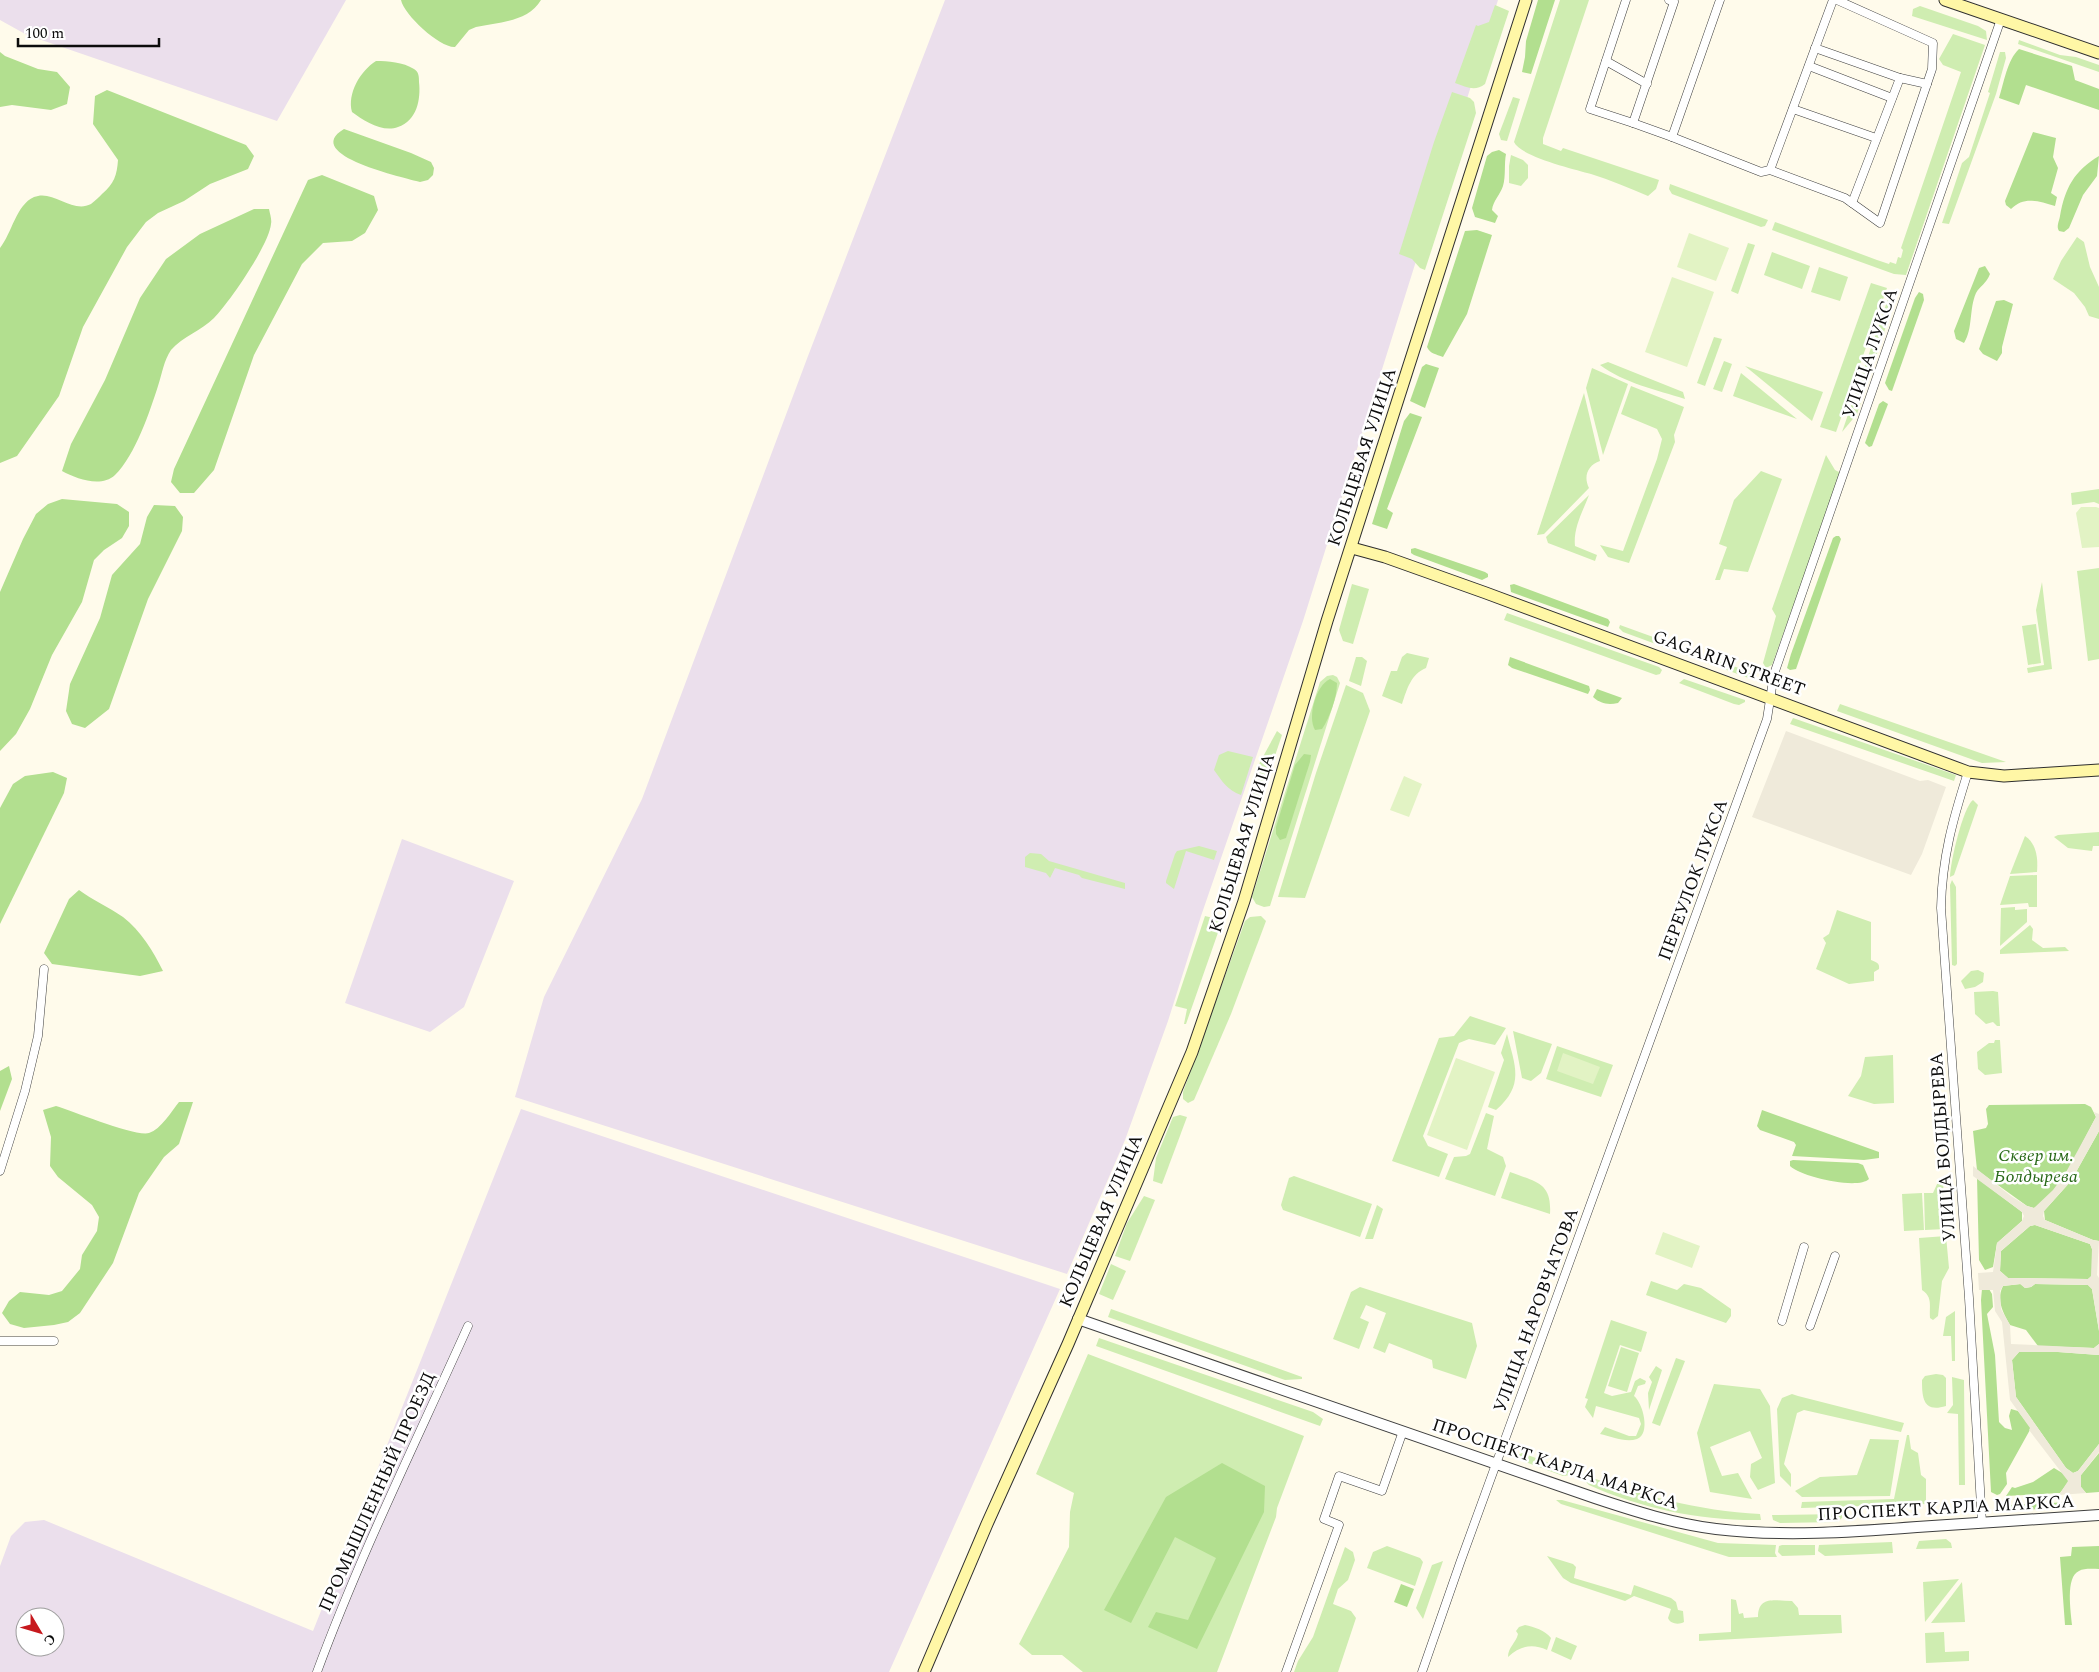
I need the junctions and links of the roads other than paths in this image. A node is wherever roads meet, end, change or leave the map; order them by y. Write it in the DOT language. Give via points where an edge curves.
graph roads {
  1 [pos="1526,0"];
  2 [pos="1626,0"];
  3 [pos="1669,0"];
  4 [pos="1720,0"];
  5 [pos="1835,0"];
  6 [pos="1945,0"];
  7 [pos="2001,19"];
  8 [pos="1815,48"];
  9 [pos="2099,53"];
  10 [pos="1606,61"];
  11 [pos="1809,66"];
  12 [pos="1900,78"];
  13 [pos="1647,84"];
  14 [pos="1927,84"];
  15 [pos="1892,98"];
  16 [pos="1793,109"];
  17 [pos="1633,123"];
  18 [pos="1672,137"];
  19 [pos="1876,138"];
  20 [pos="1770,170"];
  21 [pos="1852,203"];
  22 [pos="1352,548"];
  23 [pos="1771,697"];
  24 [pos="2099,770"];
  25 [pos="1968,772"];
  26 [pos="44,969"];
  27 [pos="1639,1072"];
  28 [pos="0,1171"];
  29 [pos="1804,1247"];
  30 [pos="1836,1256"];
  31 [pos="1078,1319"];
  32 [pos="1782,1321"];
  33 [pos="468,1326"];
  34 [pos="1810,1326"];
  35 [pos="0,1341"];
  36 [pos="54,1341"];
  37 [pos="1403,1431"];
  38 [pos="1497,1464"];
  39 [pos="2099,1515"];
  40 [pos="1982,1523"];
  41 [pos="317,1672"];
  42 [pos="924,1672"];
  43 [pos="1286,1672"];
  44 [pos="1422,1672"];
  1 -- 22 [label="main road, КОЛЬЦЕВАЯ УЛИЦА"];
  2 -- 10 [label="street"];
  3 -- 13 [label="street" via="1674,2"];
  4 -- 18 [label="street"];
  5 -- 8 [label="street"];
  5 -- 14 [label="street" via="1933,43 1932,69"];
  6 -- 7 [label="main road"];
  7 -- 9 [label="main road"];
  7 -- 23 [label="street, УЛИЦА ЛУКСА" via="1774,674"];
  8 -- 11 [label="street"];
  8 -- 12 [label="street"];
  10 -- 13 [label="street"];
  10 -- 17 [label="street" via="1590,109"];
  11 -- 15 [label="street"];
  11 -- 16 [label="street"];
  12 -- 14 [label="street"];
  12 -- 15 [label="street"];
  13 -- 17 [label="street"];
  14 -- 21 [label="street" via="1880,223"];
  15 -- 19 [label="street"];
  16 -- 19 [label="street"];
  16 -- 20 [label="street"];
  17 -- 18 [label="street"];
  18 -- 20 [label="street" via="1760,172"];
  19 -- 21 [label="street"];
  20 -- 21 [label="street"];
  22 -- 23 [label="main road, GAGARIN STREET" via="1385,557"];
  22 -- 31 [label="main road, КОЛЬЦЕВАЯ УЛИЦА" via="1244,901 1192,1052"];
  23 -- 25 [label="main road, GAGARIN STREET"];
  23 -- 27 [label="street, ПЕРЕУЛОК ЛУКСА" via="1767,719"];
  24 -- 25 [label="main road, GAGARIN STREET" via="2004,776"];
  25 -- 40 [label="street, УЛИЦА БОЛДЫРЕВА" via="1944,857 1941,908"];
  26 -- 28 [label="street" via="38,1036"];
  27 -- 38 [label="street, УЛИЦА НАРОВЧАТОВА"];
  29 -- 32 [label="street"];
  30 -- 34 [label="street"];
  31 -- 37 [label="street, ПРОСПЕКТ КАРЛА МАРКСА"];
  31 -- 42 [label="main road, КОЛЬЦЕВАЯ УЛИЦА"];
  33 -- 41 [label="street, ПРОМЫШЛЕННЫЙ ПРОЕЗД" via="385,1505"];
  35 -- 36 [label="street"];
  37 -- 38 [label="street, ПРОСПЕКТ КАРЛА МАРКСА"];
  37 -- 43 [label="street" via="1382,1491 1339,1476 1324,1519 1339,1525"];
  38 -- 40 [label="street, ПРОСПЕКТ КАРЛА МАРКСА" via="1635,1510 1715,1529 1826,1532"];
  38 -- 44 [label="street, УЛИЦА НАРОВЧАТОВА"];
  39 -- 40 [label="street, ПРОСПЕКТ КАРЛА МАРКСА"];
}
